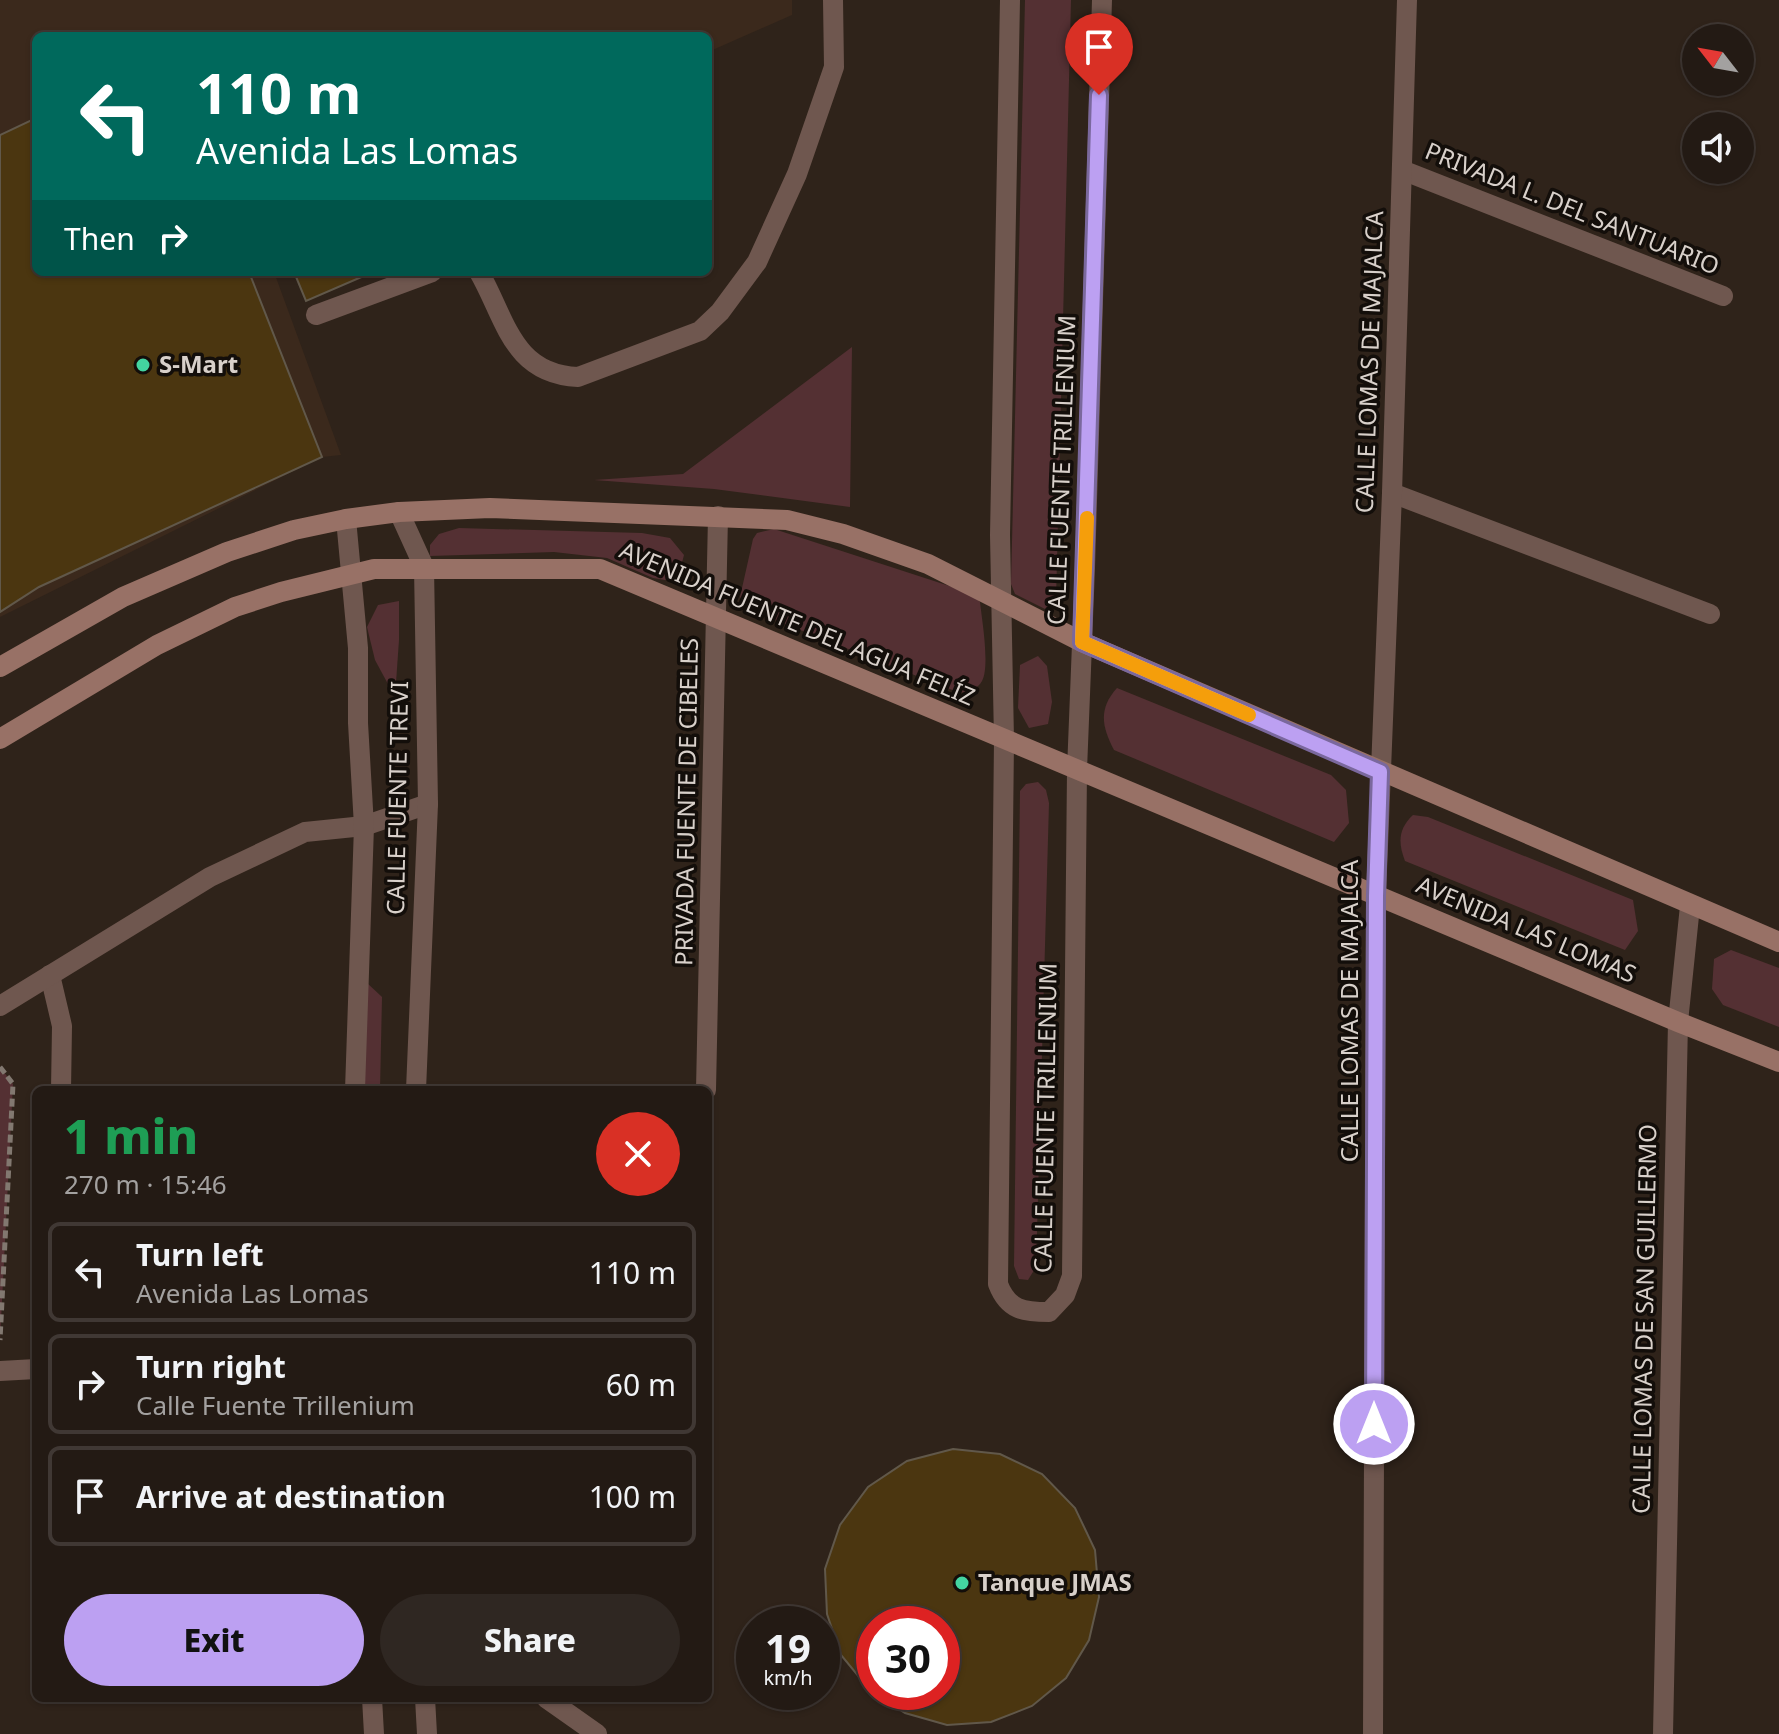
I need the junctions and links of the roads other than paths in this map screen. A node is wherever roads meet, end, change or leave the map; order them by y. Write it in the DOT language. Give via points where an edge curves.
graph roads {
  1 [pos="833,0"];
  2 [pos="1010,0"];
  3 [pos="1102,0"];
  4 [pos="1407,0"];
  5 [pos="1402,170"];
  6 [pos="421,276"];
  7 [pos="481,276"];
  8 [pos="1723,296"];
  9 [pos="316,315"];
  10 [pos="1392,493"];
  11 [pos="399,512"];
  12 [pos="718,516"];
  13 [pos="346,519"];
  14 [pos="424,567"];
  15 [pos="353,575"];
  16 [pos="1001,600"];
  17 [pos="1710,614"];
  18 [pos="717,618"];
  19 [pos="1082,642"];
  20 [pos="0,667"];
  21 [pos="0,739"];
  22 [pos="1004,740"];
  23 [pos="1077,770"];
  24 [pos="1380,772"];
  25 [pos="428,804"];
  26 [pos="364,826"];
  27 [pos="1376,896"];
  28 [pos="1690,906"];
  29 [pos="1779,942"];
  30 [pos="50,975"];
  31 [pos="0,1006"];
  32 [pos="1678,1022"];
  33 [pos="1779,1062"];
  34 [pos="61,1086"];
  35 [pos="355,1086"];
  36 [pos="416,1086"];
  37 [pos="706,1086"];
  38 [pos="32,1369"];
  39 [pos="0,1371"];
  40 [pos="372,1702"];
  41 [pos="425,1702"];
  42 [pos="552,1702"];
  43 [pos="374,1734"];
  44 [pos="427,1734"];
  45 [pos="597,1734"];
  46 [pos="1373,1734"];
  47 [pos="1663,1734"];
  1 -- 7 [label="street" via="834,67 780,215 757,262 700,331 578,377 559,376 541,370 513,341"];
  2 -- 16 [label="street, CALLE FUENTE TRILLENIUM"];
  3 -- 19 [label="street, CALLE FUENTE TRILLENIUM"];
  4 -- 5 [label="street, CALLE LOMAS DE MAJALCA"];
  5 -- 8 [label="street, PRIVADA L. DEL SANTUARIO"];
  5 -- 10 [label="street, CALLE LOMAS DE MAJALCA"];
  6 -- 9 [label="street"];
  10 -- 17 [label="street"];
  10 -- 24 [label="street, CALLE LOMAS DE MAJALCA"];
  11 -- 12 [label="main road, AVENIDA FUENTE DEL AGUA FELÍZ" via="490,508"];
  11 -- 13 [label="main road, AVENIDA FUENTE DEL AGUA FELÍZ"];
  11 -- 14 [label="street, CALLE FUENTE TREVI"];
  12 -- 16 [label="main road, AVENIDA FUENTE DEL AGUA FELÍZ" via="787,520 843,534 928,564"];
  12 -- 18 [label="street, PRIVADA FUENTE DE CIBELES"];
  13 -- 15 [label="street, CALLE FUENTE TREVI"];
  13 -- 20 [label="main road, AVENIDA FUENTE DEL AGUA FELÍZ" via="227,552 136,591"];
  14 -- 15 [label="main road, AVENIDA FUENTE DEL AGUA FELÍZ"];
  14 -- 18 [label="main road, AVENIDA FUENTE DEL AGUA FELÍZ" via="600,569"];
  14 -- 25 [label="street, CALLE FUENTE TREVI"];
  15 -- 21 [label="main road, AVENIDA FUENTE DEL AGUA FELÍZ" via="235,607 157,645"];
  15 -- 26 [label="street, CALLE FUENTE TREVI"];
  16 -- 19 [label="main road, AVENIDA FUENTE DEL AGUA FELÍZ"];
  16 -- 22 [label="street, CALLE FUENTE TRILLENIUM"];
  18 -- 22 [label="main road, AVENIDA FUENTE DEL AGUA FELÍZ"];
  18 -- 37 [label="street, PRIVADA FUENTE DE CIBELES"];
  19 -- 23 [label="street, CALLE FUENTE TRILLENIUM"];
  19 -- 24 [label="main road"];
  22 -- 23 [label="main road, AVENIDA FUENTE DEL AGUA FELÍZ"];
  22 -- 23 [label="street, CALLE FUENTE TRILLENIUM" via="998,1284 1011,1306 1023,1312 1049,1312 1065,1295 1072,1276"];
  23 -- 27 [label="main road, AVENIDA LAS LOMAS"];
  24 -- 27 [label="street, CALLE LOMAS DE MAJALCA"];
  24 -- 28 [label="main road"];
  25 -- 26 [label="street"];
  25 -- 36 [label="street, CALLE FUENTE TREVI"];
  26 -- 30 [label="street" via="305,832 210,877"];
  26 -- 35 [label="street, CALLE FUENTE TREVI"];
  27 -- 32 [label="main road, AVENIDA LAS LOMAS"];
  27 -- 46 [label="street, CALLE LOMAS DE MAJALCA"];
  28 -- 29 [label="main road"];
  28 -- 32 [label="street, CALLE LOMAS DE SAN GUILLERMO"];
  30 -- 31 [label="street"];
  30 -- 34 [label="street" via="62,1026"];
  32 -- 33 [label="main road, AVENIDA LAS LOMAS"];
  32 -- 47 [label="street, CALLE LOMAS DE SAN GUILLERMO"];
  38 -- 39 [label="street"];
  40 -- 43 [label="street"];
  41 -- 44 [label="street"];
  42 -- 45 [label="street"];
}
